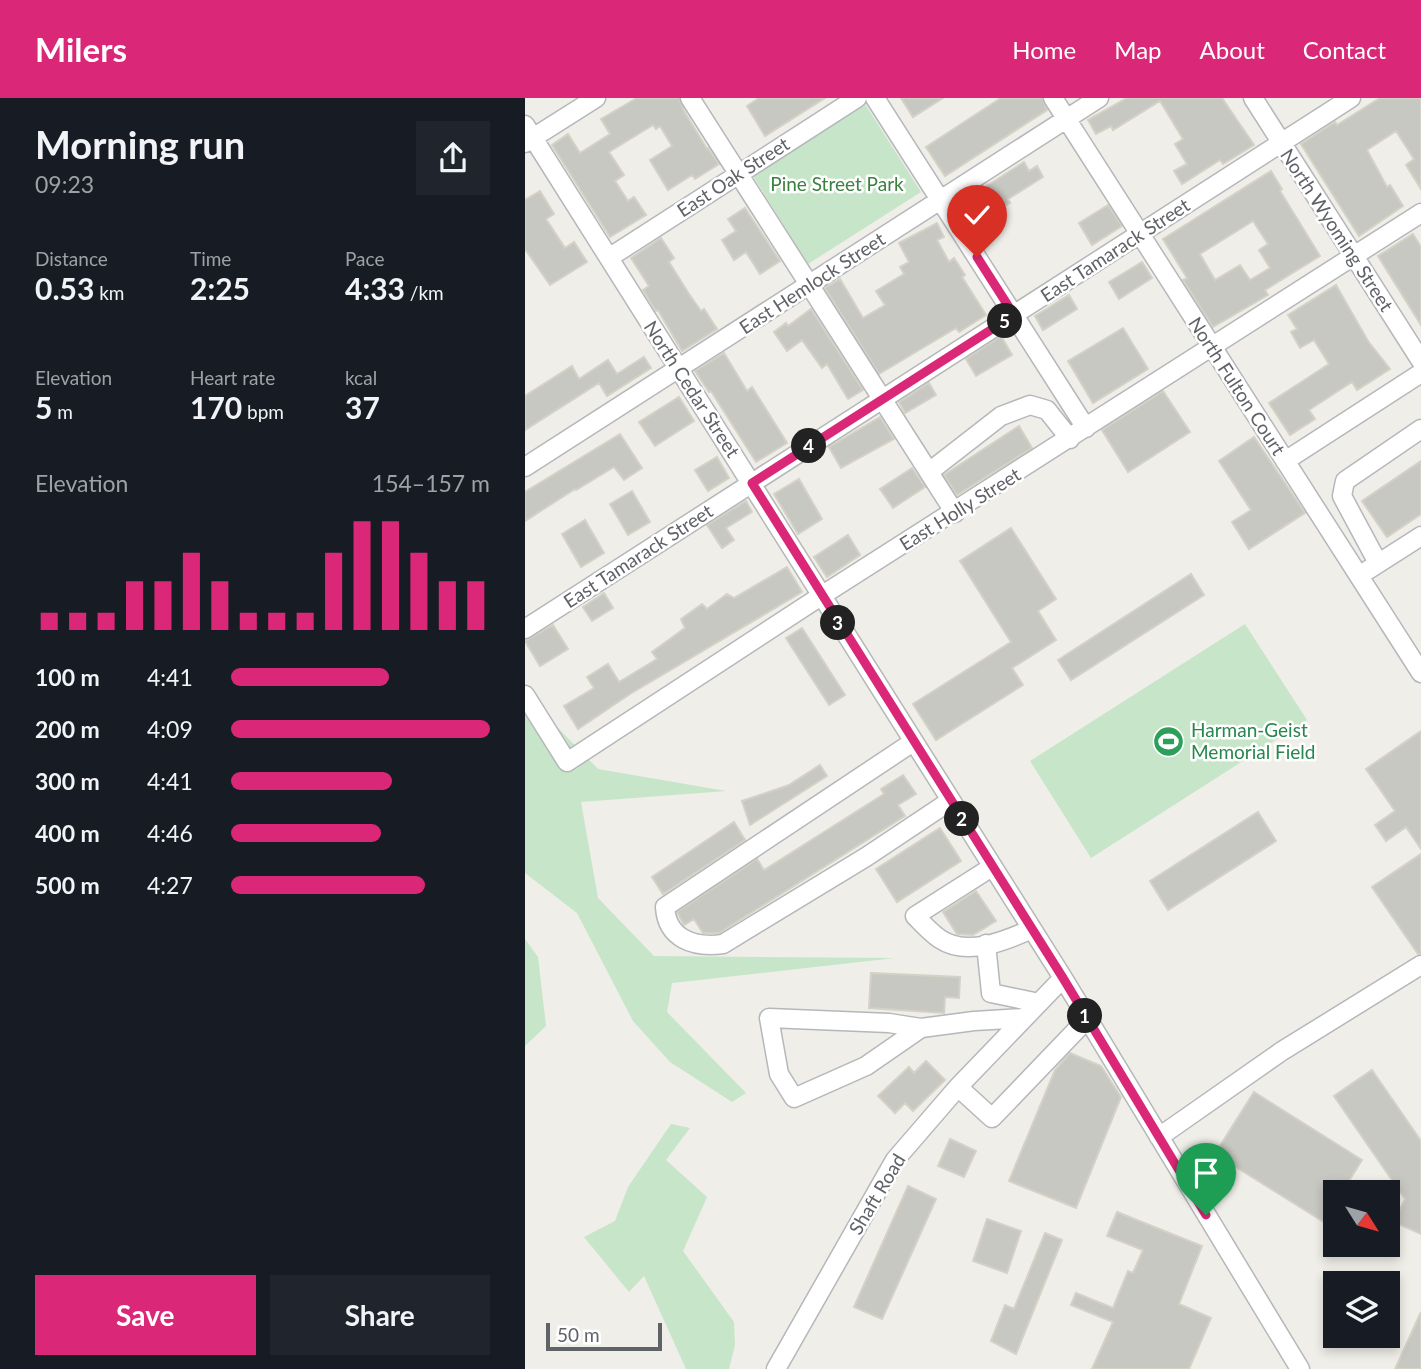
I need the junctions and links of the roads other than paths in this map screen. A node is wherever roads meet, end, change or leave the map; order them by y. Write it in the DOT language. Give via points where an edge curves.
graph roads {
  1 [pos="596,98"];
  2 [pos="690,98"];
  3 [pos="857,98"];
  4 [pos="875,98"];
  5 [pos="1053,98"];
  6 [pos="1099,98"];
  7 [pos="1253,98"];
  8 [pos="1351,98"];
  9 [pos="1067,119"];
  10 [pos="528,135"];
  11 [pos="1281,143"];
  12 [pos="738,174"];
  13 [pos="940,200"];
  14 [pos="1421,213"];
  15 [pos="1140,234"];
  16 [pos="1354,256"];
  17 [pos="610,257"];
  18 [pos="809,285"];
  19 [pos="1014,315"];
  20 [pos="1213,347"];
  21 [pos="1421,361"];
  22 [pos="677,369"];
  23 [pos="1421,373"];
  24 [pos="882,399"];
  25 [pos="1086,428"];
  26 [pos="1421,429"];
  27 [pos="1070,439"];
  28 [pos="1285,461"];
  29 [pos="525,467"];
  30 [pos="929,472"];
  31 [pos="752,483"];
  32 [pos="955,513"];
  33 [pos="1421,536"];
  34 [pos="1378,563"];
  35 [pos="1359,576"];
  36 [pos="821,596"];
  37 [pos="525,629"];
  38 [pos="1421,673"];
  39 [pos="525,695"];
  40 [pos="913,742"];
  41 [pos="950,801"];
  42 [pos="992,867"];
  43 [pos="1032,929"];
  44 [pos="986,944"];
  45 [pos="1421,965"];
  46 [pos="1063,978"];
  47 [pos="1039,1003"];
  48 [pos="1024,1018"];
  49 [pos="1087,1019"];
  50 [pos="921,1028"];
  51 [pos="958,1087"];
  52 [pos="1159,1138"];
  53 [pos="776,1369"];
  54 [pos="1300,1369"];
  1 -- 10 [label="street"];
  2 -- 12 [label="street"];
  3 -- 12 [label="street, East Oak Street"];
  4 -- 13 [label="street"];
  5 -- 9 [label="street, North Fulton Court"];
  6 -- 9 [label="street, East Hemlock Street"];
  7 -- 11 [label="street, North Wyoming Street"];
  8 -- 11 [label="street, East Tamarack Street"];
  9 -- 13 [label="street, East Hemlock Street"];
  9 -- 15 [label="street, North Fulton Court"];
  10 -- 17 [label="street, North Cedar Street"];
  11 -- 15 [label="street, East Tamarack Street"];
  11 -- 16 [label="street, North Wyoming Street"];
  12 -- 17 [label="street, East Oak Street"];
  12 -- 18 [label="street"];
  13 -- 18 [label="street, East Hemlock Street"];
  13 -- 19 [label="street"];
  14 -- 16 [label="street, East Holly Street"];
  15 -- 19 [label="street, East Tamarack Street"];
  15 -- 20 [label="street, North Fulton Court"];
  16 -- 20 [label="street, East Holly Street"];
  16 -- 21 [label="street, North Wyoming Street"];
  17 -- 22 [label="street, North Cedar Street"];
  18 -- 22 [label="street, East Hemlock Street"];
  18 -- 24 [label="street"];
  19 -- 24 [label="street, East Tamarack Street"];
  19 -- 25 [label="street"];
  20 -- 25 [label="street, East Holly Street"];
  20 -- 28 [label="street, North Fulton Court"];
  22 -- 29 [label="street, East Hemlock Street"];
  22 -- 31 [label="street, North Cedar Street"];
  23 -- 28 [label="street"];
  24 -- 30 [label="street"];
  24 -- 31 [label="street, East Tamarack Street"];
  25 -- 27 [label="street, East Holly Street"];
  26 -- 34 [label="street" via="1345,481 1342,496"];
  27 -- 30 [label="street" via="1047,410 1030,405 1001,416"];
  27 -- 32 [label="street, East Holly Street"];
  28 -- 35 [label="street, North Fulton Court"];
  30 -- 32 [label="street"];
  31 -- 36 [label="street, North Cedar Street"];
  31 -- 37 [label="street, East Tamarack Street"];
  32 -- 36 [label="street, East Holly Street"];
  33 -- 34 [label="street"];
  34 -- 35 [label="street"];
  35 -- 38 [label="street, North Fulton Court"];
  36 -- 39 [label="street, East Holly Street" via="568,762"];
  36 -- 40 [label="street, North Cedar Street"];
  40 -- 41 [label="street, North Cedar Street"];
  40 -- 41 [label="street" via="666,906 666,922 679,936 702,947 723,944"];
  41 -- 42 [label="street, North Cedar Street"];
  42 -- 43 [label="street, North Cedar Street"];
  42 -- 44 [label="street" via="915,916 941,940 960,947"];
  43 -- 44 [label="street" via="1002,943"];
  43 -- 46 [label="street, North Cedar Street"];
  44 -- 47 [label="street" via="991,993"];
  45 -- 52 [label="street" via="1282,1051"];
  46 -- 47 [label="street, Shaft Road"];
  46 -- 49 [label="street, North Cedar Street"];
  47 -- 48 [label="street, Shaft Road"];
  48 -- 50 [label="street"];
  48 -- 51 [label="street, Shaft Road"];
  49 -- 51 [label="street" via="992,1118"];
  49 -- 52 [label="street, North Cedar Street"];
  50 -- 50 [label="street" via="866,1066 794,1098 779,1074 769,1018"];
  51 -- 53 [label="street, Shaft Road" via="895,1160"];
  52 -- 54 [label="street, North Cedar Street"];
}
